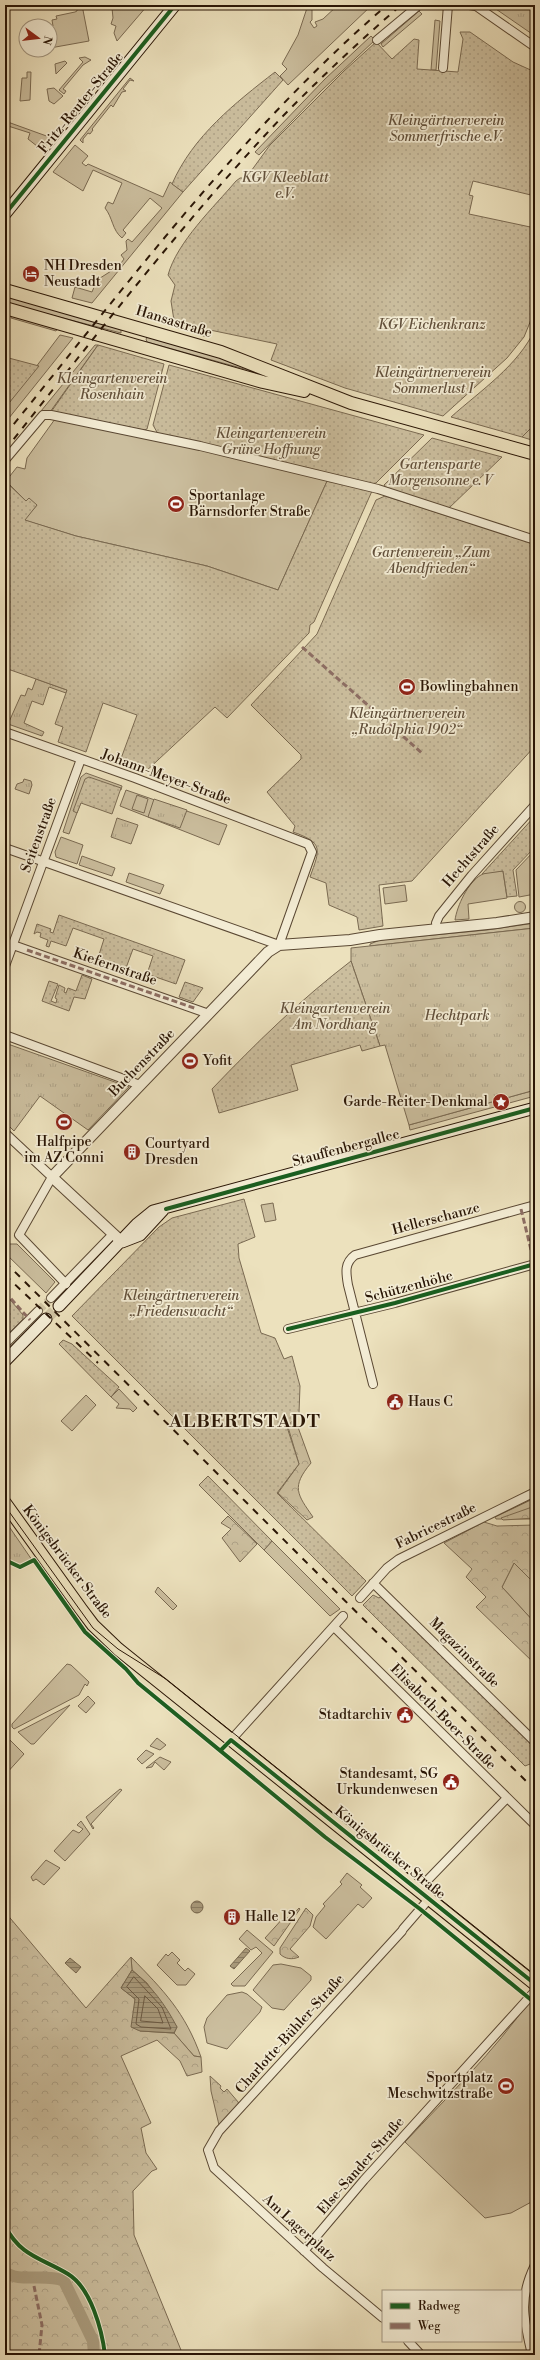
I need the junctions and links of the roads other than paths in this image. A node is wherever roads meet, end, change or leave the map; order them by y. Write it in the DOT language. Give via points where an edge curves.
graph roads {
  1 [pos="169,5"];
  2 [pos="175,5"];
  3 [pos="419,5"];
  4 [pos="448,5"];
  5 [pos="474,5"];
  6 [pos="163,19"];
  7 [pos="377,40"];
  8 [pos="535,47"];
  9 [pos="443,68"];
  10 [pos="5,214"];
  11 [pos="5,290"];
  12 [pos="5,308"];
  13 [pos="331,396"];
  14 [pos="535,454"];
  15 [pos="5,460"];
  16 [pos="535,540"];
  17 [pos="5,732"];
  18 [pos="81,759"];
  19 [pos="535,805"];
  20 [pos="5,848"];
  21 [pos="43,862"];
  22 [pos="535,917"];
  23 [pos="437,930"];
  24 [pos="13,945"];
  25 [pos="279,946"];
  26 [pos="5,966"];
  27 [pos="209,1014"];
  28 [pos="5,1035"];
  29 [pos="140,1085"];
  30 [pos="535,1108"];
  31 [pos="5,1133"];
  32 [pos="52,1177"];
  33 [pos="535,1205"];
  34 [pos="113,1234"];
  35 [pos="122,1242"];
  36 [pos="535,1264"];
  37 [pos="66,1284"];
  38 [pos="55,1302"];
  39 [pos="38,1311"];
  40 [pos="356,1312"];
  41 [pos="46,1319"];
  42 [pos="288,1329"];
  43 [pos="5,1344"];
  44 [pos="5,1361"];
  45 [pos="373,1384"];
  46 [pos="535,1492"];
  47 [pos="5,1504"];
  48 [pos="373,1583"];
  49 [pos="360,1598"];
  50 [pos="343,1616"];
  51 [pos="334,1627"];
  52 [pos="230,1740"];
  53 [pos="535,1742"];
  54 [pos="507,1798"];
  55 [pos="535,1825"];
  56 [pos="418,1890"];
  57 [pos="429,1899"];
  58 [pos="535,1984"];
  59 [pos="535,1991"];
  60 [pos="208,2150"];
  61 [pos="304,2251"];
  62 [pos="535,2265"];
  63 [pos="382,2317"];
  64 [pos="409,2342"];
  65 [pos="421,2355"];
  66 [pos="532,2355"];
  1 -- 6 [label="main road"];
  2 -- 6 [label="main road, Fritz-Reuter-Straße"];
  3 -- 7 [label="street"];
  4 -- 9 [label="street"];
  5 -- 8 [label="street"];
  6 -- 10 [label="main road, Fritz-Reuter-Straße"];
  11 -- 13 [label="main road, Hansastraße" via="221,352"];
  12 -- 13 [label="main road, Hansastraße" via="264,382"];
  13 -- 14 [label="main road, Hansastraße"];
  15 -- 16 [label="street" via="43,415 55,416 193,444 378,489"];
  17 -- 18 [label="street, Johann-Meyer-Straße"];
  18 -- 21 [label="street, Seitenstraße"];
  18 -- 25 [label="street, Johann-Meyer-Straße" via="308,844 312,852"];
  19 -- 23 [label="street, Hechtstraße" via="439,916"];
  20 -- 21 [label="street"];
  21 -- 24 [label="street, Seitenstraße"];
  21 -- 25 [label="street"];
  22 -- 23 [label="street"];
  23 -- 25 [label="street"];
  24 -- 26 [label="street, Seitenstraße"];
  24 -- 27 [label="street, Kiefernstraße"];
  25 -- 27 [label="street, Buchenstraße" via="268,952"];
  27 -- 29 [label="street, Buchenstraße"];
  28 -- 29 [label="street"];
  29 -- 32 [label="street, Buchenstraße"];
  30 -- 35 [label="main road, Stauffenbergallee" via="163,1210 140,1235"];
  31 -- 32 [label="street"];
  32 -- 34 [label="street"];
  32 -- 37 [label="street, Buchenstraße" via="19,1235"];
  33 -- 40 [label="street, Hellerschanze" via="355,1255 347,1264 348,1285"];
  34 -- 35 [label="street"];
  34 -- 37 [label="street, Stauffenbergallee"];
  35 -- 38 [label="main road, Stauffenbergallee"];
  36 -- 40 [label="street, Schützenhöhe"];
  37 -- 38 [label="street, Stauffenbergallee"];
  39 -- 43 [label="street"];
  40 -- 42 [label="street, Schützenhöhe"];
  40 -- 45 [label="street"];
  41 -- 44 [label="main road"];
  46 -- 48 [label="street, Fabricestraße" via="399,1559"];
  47 -- 52 [label="main road, Königsbrücker Straße" via="93,1625 118,1649"];
  48 -- 49 [label="street, Fabricestraße"];
  48 -- 53 [label="street, Magazinstraße"];
  50 -- 51 [label="street"];
  51 -- 52 [label="street"];
  51 -- 54 [label="street, Elisabeth-Boer-Straße"];
  52 -- 56 [label="main road, Königsbrücker Straße"];
  54 -- 55 [label="street, Elisabeth-Boer-Straße"];
  54 -- 56 [label="street"];
  56 -- 57 [label="main road, Königsbrücker Straße"];
  57 -- 58 [label="main road, Königsbrücker Straße"];
  57 -- 60 [label="street, Charlotte-Bühler-Straße" via="219,2131"];
  59 -- 61 [label="street, Else-Sander-Straße" via="364,2180"];
  60 -- 61 [label="street, Am Lagerplatz" via="214,2168"];
  61 -- 63 [label="street, Am Lagerplatz"];
  62 -- 66 [label="street" via="523,2306"];
  64 -- 65 [label="street"];
}
